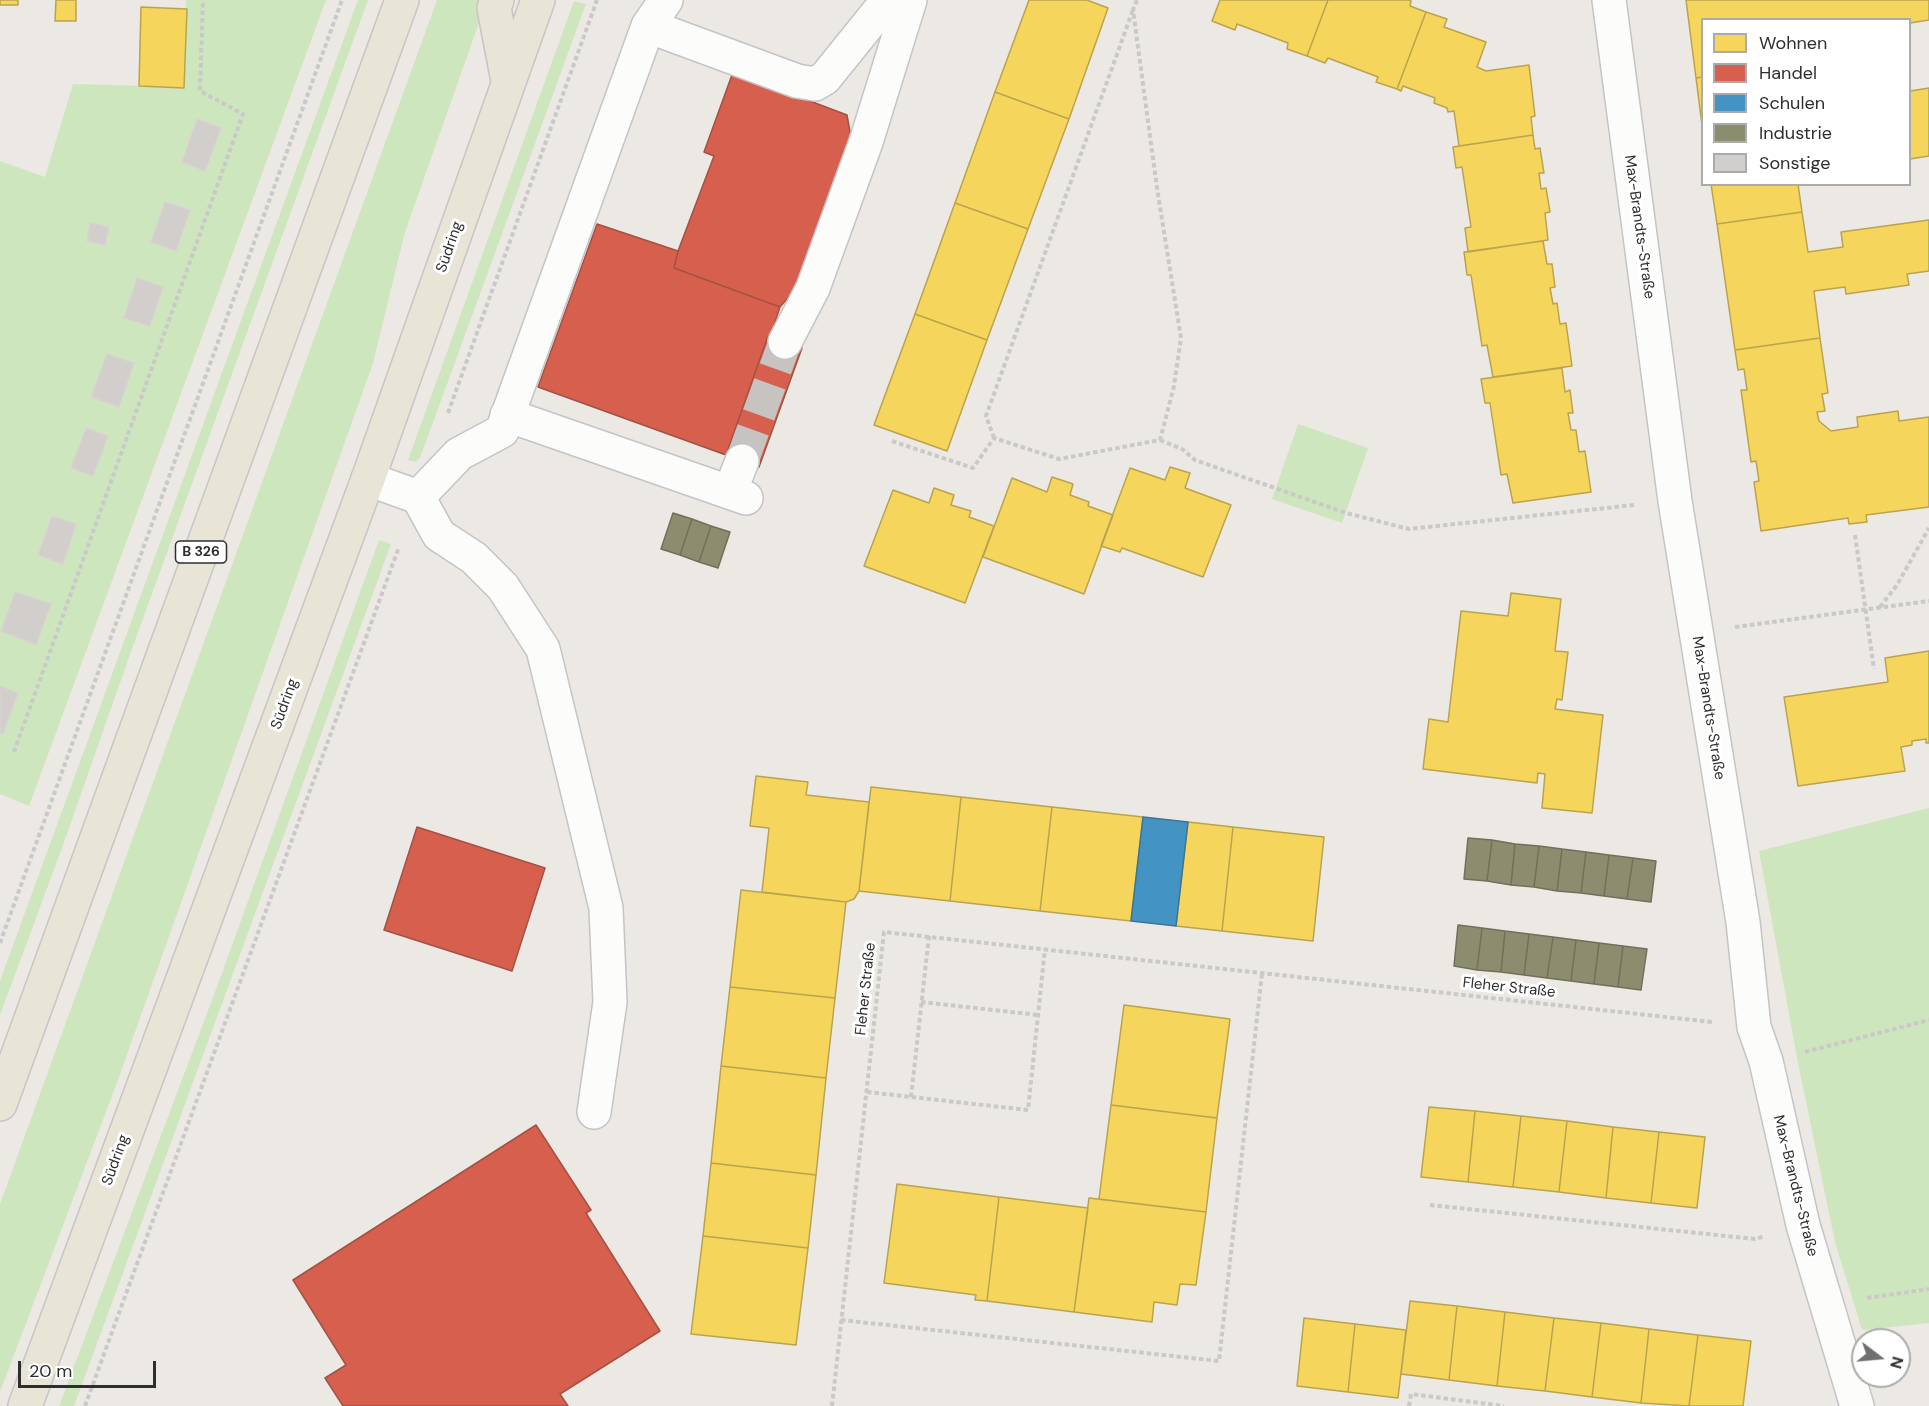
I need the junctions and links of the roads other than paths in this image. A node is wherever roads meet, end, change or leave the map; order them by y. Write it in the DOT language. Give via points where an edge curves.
graph roads {
  1 [pos="402,0"];
  2 [pos="497,0"];
  3 [pos="538,0"];
  4 [pos="888,0"];
  5 [pos="910,0"];
  6 [pos="1609,0"];
  7 [pos="656,8"];
  8 [pos="508,82"];
  9 [pos="784,342"];
  10 [pos="507,415"];
  11 [pos="742,461"];
  12 [pos="368,478"];
  13 [pos="418,497"];
  14 [pos="0,1104"];
  15 [pos="594,1112"];
  16 [pos="25,1406"];
  17 [pos="1857,1406"];
  1 -- 14 [label="main road, B 326"];
  2 -- 8 [label="main road" via="494,8"];
  3 -- 8 [label="main road, Südring"];
  4 -- 7 [label="street" via="825,78 815,84 797,81"];
  5 -- 9 [label="street" via="866,142 813,288"];
  6 -- 17 [label="street, Max-Brandts-Straße" via="1675,501 1743,922 1754,1027 1766,1061 1803,1225"];
  7 -- 10 [label="street"];
  8 -- 12 [label="main road, Südring"];
  10 -- 11 [label="street" via="738,495"];
  10 -- 13 [label="street" via="502,431 459,454"];
  12 -- 13 [label="street"];
  12 -- 16 [label="main road, Südring"];
  13 -- 15 [label="street" via="439,535 474,558 503,587 543,649 606,908 610,1002"];
}
